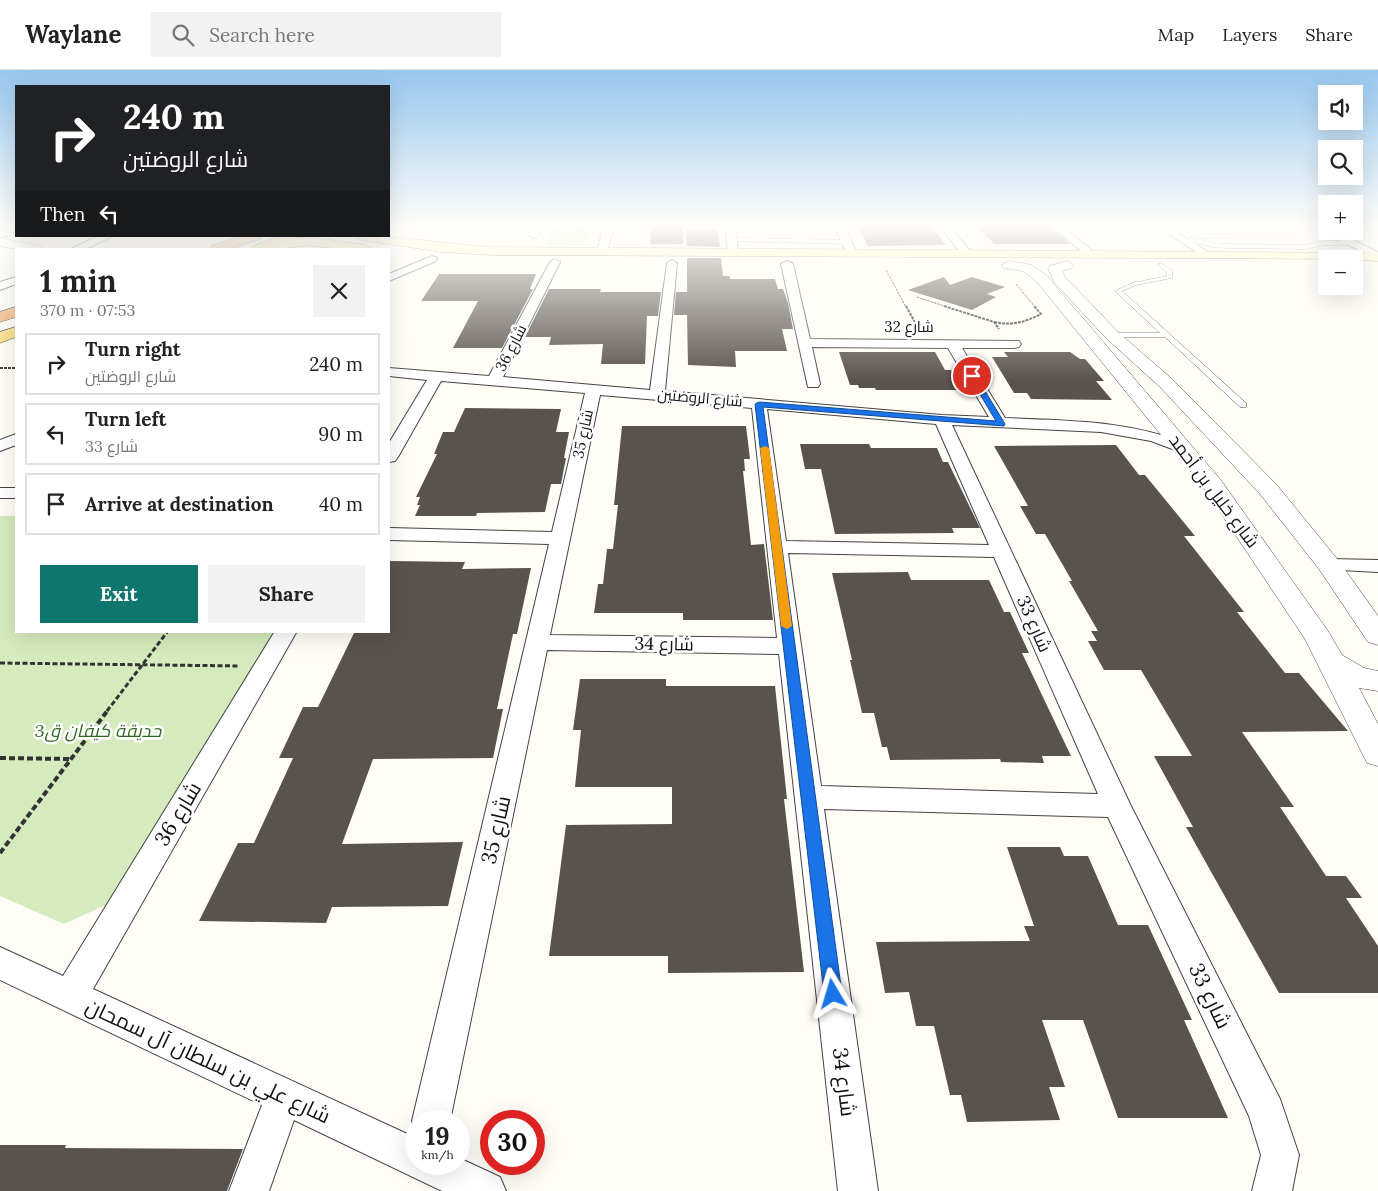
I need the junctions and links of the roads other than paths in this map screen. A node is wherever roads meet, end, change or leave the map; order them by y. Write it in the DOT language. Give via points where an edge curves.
graph roads {
  1 [pos="548,276"];
  2 [pos="670,276"];
  3 [pos="790,276"];
  4 [pos="1037,276"];
  5 [pos="1058,276"];
  6 [pos="1170,276"];
  7 [pos="15,280"];
  8 [pos="0,286"];
  9 [pos="15,312"];
  10 [pos="0,317"];
  11 [pos="15,320"];
  12 [pos="0,325"];
  13 [pos="15,332"];
  14 [pos="1112,335"];
  15 [pos="1167,335"];
  16 [pos="0,338"];
  17 [pos="804,343"];
  18 [pos="953,344"];
  19 [pos="1012,344"];
  20 [pos="390,372"];
  21 [pos="1154,372"];
  22 [pos="1118,373"];
  23 [pos="436,376"];
  24 [pos="494,380"];
  25 [pos="813,384"];
  26 [pos="593,390"];
  27 [pos="657,394"];
  28 [pos="759,404"];
  29 [pos="1243,405"];
  30 [pos="1149,410"];
  31 [pos="942,420"];
  32 [pos="1001,424"];
  33 [pos="1101,427"];
  34 [pos="15,439"];
  35 [pos="0,446"];
  36 [pos="1183,448"];
  37 [pos="390,455"];
  38 [pos="1212,484"];
  39 [pos="1268,489"];
  40 [pos="0,493"];
  41 [pos="15,493"];
  42 [pos="1236,517"];
  43 [pos="1295,522"];
  44 [pos="390,534"];
  45 [pos="561,538"];
  46 [pos="777,547"];
  47 [pos="1001,552"];
  48 [pos="1329,565"];
  49 [pos="1378,566"];
  50 [pos="285,633"];
  51 [pos="1378,636"];
  52 [pos="538,642"];
  53 [pos="789,646"];
  54 [pos="1331,662"];
  55 [pos="1378,681"];
  56 [pos="1378,754"];
  57 [pos="808,797"];
  58 [pos="1117,806"];
  59 [pos="0,963"];
  60 [pos="70,996"];
  61 [pos="284,1096"];
  62 [pos="433,1110"];
  63 [pos="405,1153"];
  64 [pos="452,1175"];
  65 [pos="249,1191"];
  66 [pos="486,1191"];
  67 [pos="858,1191"];
  68 [pos="1272,1191"];
  1 -- 24 [label="street, شارع 36"];
  2 -- 27 [label="street"];
  3 -- 17 [label="street"];
  4 -- 22 [label="street, شارع خليل بن أحمد" via="1100,347"];
  5 -- 14 [label="street, شارع خليل بن أحمد"];
  6 -- 15 [label="lane" via="1118,291"];
  7 -- 8 [label="street"];
  9 -- 10 [label="highway"];
  11 -- 12 [label="main road"];
  13 -- 16 [label="main road"];
  14 -- 15 [label="lane"];
  14 -- 21 [label="street, شارع خليل بن أحمد"];
  15 -- 29 [label="lane"];
  17 -- 18 [label="street, شارع 32"];
  17 -- 25 [label="street"];
  18 -- 19 [label="street, شارع 32"];
  18 -- 32 [label="street"];
  20 -- 23 [label="street, شارع الروضتين"];
  21 -- 22 [label="street" via="1137,369"];
  21 -- 39 [label="street, شارع خليل بن أحمد"];
  22 -- 30 [label="street, شارع خليل بن أحمد"];
  23 -- 24 [label="street, شارع الروضتين"];
  23 -- 37 [label="street"];
  24 -- 26 [label="street, شارع الروضتين"];
  26 -- 27 [label="street, شارع الروضتين"];
  26 -- 45 [label="street, شارع 35"];
  27 -- 28 [label="street, شارع الروضتين"];
  28 -- 31 [label="street, شارع الروضتين"];
  28 -- 46 [label="street, شارع 34"];
  30 -- 33 [label="street, شارع الروضتين" via="1141,419 1125,425"];
  30 -- 36 [label="street, شارع خليل بن أحمد"];
  31 -- 32 [label="street, شارع الروضتين"];
  31 -- 47 [label="street, شارع 33"];
  32 -- 33 [label="street, شارع الروضتين"];
  33 -- 36 [label="street, شارع الروضتين" via="1157,438"];
  34 -- 35 [label="street"];
  36 -- 38 [label="street, شارع خليل بن أحمد"];
  38 -- 39 [label="street" via="1244,493"];
  38 -- 42 [label="street, شارع خليل بن أحمد"];
  39 -- 43 [label="street, شارع خليل بن أحمد"];
  40 -- 41 [label="street"];
  42 -- 43 [label="street" via="1253,511 1282,516"];
  42 -- 54 [label="street, شارع خليل بن أحمد" via="1318,637"];
  43 -- 48 [label="street, شارع خليل بن أحمد"];
  44 -- 45 [label="street"];
  45 -- 52 [label="street, شارع 35"];
  46 -- 47 [label="street"];
  46 -- 53 [label="street, شارع 34"];
  47 -- 58 [label="street, شارع 33"];
  48 -- 49 [label="street"];
  48 -- 51 [label="street, شارع خليل بن أحمد"];
  50 -- 60 [label="street, شارع 36"];
  52 -- 53 [label="street, شارع 34"];
  52 -- 62 [label="street, شارع 35"];
  53 -- 57 [label="street, شارع 34"];
  54 -- 55 [label="street" via="1357,677"];
  54 -- 56 [label="street, شارع خليل بن أحمد"];
  57 -- 58 [label="street"];
  57 -- 67 [label="street, شارع 34"];
  58 -- 68 [label="street, شارع 33" via="1267,1112 1280,1155"];
  59 -- 60 [label="street, شارع علي بن سلطان آل سمحان"];
  60 -- 61 [label="street, شارع علي بن سلطان آل سمحان"];
  61 -- 63 [label="street, شارع علي بن سلطان آل سمحان"];
  61 -- 65 [label="street"];
  64 -- 66 [label="street"];
}
